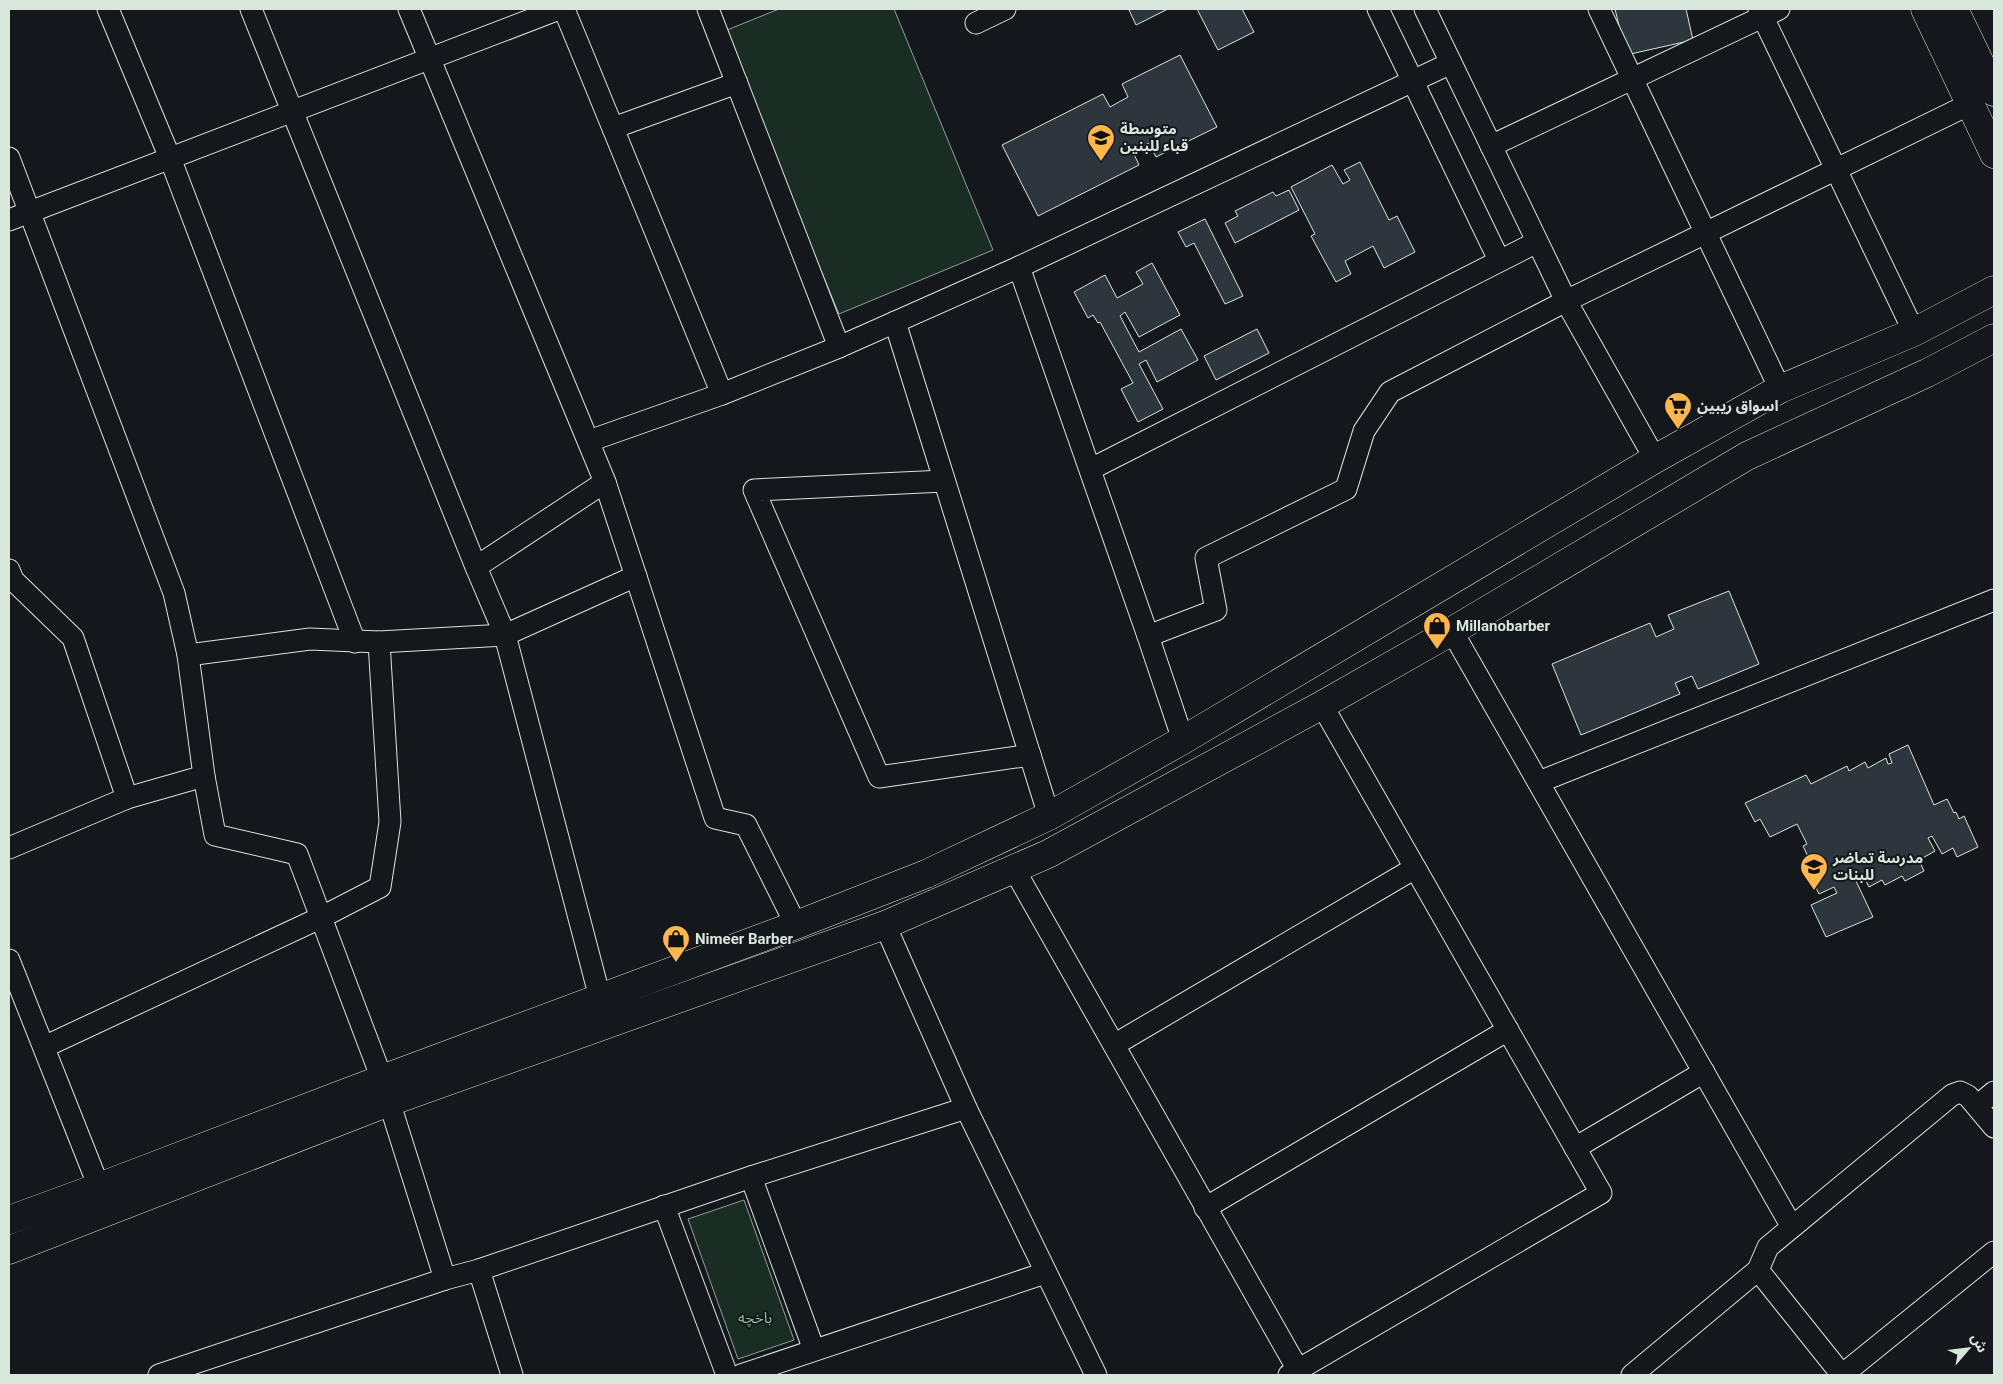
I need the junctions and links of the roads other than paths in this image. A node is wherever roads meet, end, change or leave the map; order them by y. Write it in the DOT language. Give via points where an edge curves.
graph roads {
  1 [pos="108,9"];
  2 [pos="251,9"];
  3 [pos="409,9"];
  4 [pos="559,9"];
  5 [pos="564,9"];
  6 [pos="708,9"];
  7 [pos="1005,9"];
  8 [pos="1378,9"];
  9 [pos="1425,9"];
  10 [pos="1599,9"];
  11 [pos="1925,9"];
  12 [pos="1954,9"];
  13 [pos="1767,12"];
  14 [pos="976,23"];
  15 [pos="430,58"];
  16 [pos="1451,63"];
  17 [pos="1631,78"];
  18 [pos="1412,80"];
  19 [pos="737,83"];
  20 [pos="1994,92"];
  21 [pos="1970,104"];
  22 [pos="292,111"];
  23 [pos="613,128"];
  24 [pos="1491,146"];
  25 [pos="1994,154"];
  26 [pos="9,158"];
  27 [pos="170,158"];
  28 [pos="1835,170"];
  29 [pos="29,212"];
  30 [pos="9,220"];
  31 [pos="1705,233"];
  32 [pos="1537,242"];
  33 [pos="1499,260"];
  34 [pos="1019,267"];
  35 [pos="1994,290"];
  36 [pos="1566,301"];
  37 [pos="895,322"];
  38 [pos="1914,332"];
  39 [pos="1994,338"];
  40 [pos="839,347"];
  41 [pos="1780,389"];
  42 [pos="722,394"];
  43 [pos="589,441"];
  44 [pos="1655,459"];
  45 [pos="1090,469"];
  46 [pos="944,481"];
  47 [pos="605,482"];
  48 [pos="476,567"];
  49 [pos="9,570"];
  50 [pos="636,576"];
  51 [pos="1994,600"];
  52 [pos="1452,631"];
  53 [pos="505,635"];
  54 [pos="1148,636"];
  55 [pos="355,642"];
  56 [pos="379,642"];
  57 [pos="188,655"];
  58 [pos="1322,704"];
  59 [pos="1183,740"];
  60 [pos="1030,754"];
  61 [pos="204,776"];
  62 [pos="1539,782"];
  63 [pos="127,798"];
  64 [pos="1049,816"];
  65 [pos="9,848"];
  66 [pos="1415,868"];
  67 [pos="1014,869"];
  68 [pos="322,917"];
  69 [pos="796,925"];
  70 [pos="885,925"];
  71 [pos="9,960"];
  72 [pos="600,998"];
  73 [pos="1508,1030"];
  74 [pos="1114,1045"];
  75 [pos="44,1047"];
  76 [pos="1704,1072"];
  77 [pos="386,1090"];
  78 [pos="1994,1092"];
  79 [pos="1976,1106"];
  80 [pos="966,1108"];
  81 [pos="1994,1126"];
  82 [pos="1575,1148"];
  83 [pos="750,1177"];
  84 [pos="100,1187"];
  85 [pos="664,1206"];
  86 [pos="1205,1208"];
  87 [pos="9,1220"];
  88 [pos="1792,1227"];
  89 [pos="9,1250"];
  90 [pos="1994,1252"];
  91 [pos="479,1270"];
  92 [pos="1758,1270"];
  93 [pos="1045,1273"];
  94 [pos="445,1279"];
  95 [pos="814,1350"];
  96 [pos="1296,1374"];
  97 [pos="159,1375"];
  98 [pos="512,1375"];
  99 [pos="727,1375"];
  100 [pos="741,1375"];
  101 [pos="1096,1375"];
  102 [pos="1632,1375"];
  103 [pos="1842,1375"];
  1 -- 27 [label="street"];
  2 -- 22 [label="street"];
  3 -- 15 [label="street"];
  4 -- 15 [label="street"];
  5 -- 23 [label="street"];
  6 -- 19 [label="street"];
  7 -- 14 [label="street"];
  8 -- 18 [label="street"];
  9 -- 16 [label="street"];
  10 -- 17 [label="street"];
  11 -- 21 [label="main road"];
  12 -- 20 [label="main road"];
  13 -- 17 [label="street"];
  13 -- 28 [label="street"];
  15 -- 22 [label="street"];
  15 -- 43 [label="street"];
  16 -- 18 [label="street"];
  16 -- 24 [label="street"];
  17 -- 24 [label="street"];
  17 -- 31 [label="street"];
  18 -- 33 [label="street"];
  18 -- 34 [label="street"];
  19 -- 23 [label="street"];
  19 -- 40 [label="street"];
  21 -- 25 [label="main road"];
  21 -- 28 [label="street"];
  22 -- 27 [label="street"];
  22 -- 48 [label="street"];
  23 -- 42 [label="street"];
  24 -- 32 [label="street"];
  26 -- 29 [label="street"];
  27 -- 29 [label="street"];
  27 -- 55 [label="street"];
  28 -- 31 [label="street"];
  28 -- 38 [label="street"];
  29 -- 30 [label="street"];
  29 -- 57 [label="street" via="174,593"];
  31 -- 36 [label="street"];
  31 -- 41 [label="street"];
  32 -- 33 [label="street"];
  32 -- 36 [label="street"];
  33 -- 45 [label="street"];
  34 -- 37 [label="street"];
  34 -- 45 [label="street"];
  35 -- 38 [label="main road"];
  36 -- 44 [label="street"];
  36 -- 54 [label="street" via="1390,392 1364,431 1346,489 1206,558 1216,610"];
  37 -- 40 [label="street"];
  37 -- 46 [label="street"];
  38 -- 41 [label="main road"];
  39 -- 52 [label="main road" via="1747,456"];
  40 -- 42 [label="street"];
  41 -- 44 [label="main road"];
  42 -- 43 [label="street"];
  43 -- 47 [label="street"];
  44 -- 59 [label="main road"];
  45 -- 54 [label="street"];
  46 -- 60 [label="street"];
  46 -- 60 [label="street" via="754,490 879,777"];
  47 -- 48 [label="street"];
  47 -- 50 [label="street"];
  48 -- 53 [label="street"];
  49 -- 63 [label="street" via="13,580 73,638"];
  50 -- 53 [label="street"];
  50 -- 69 [label="street" via="715,818 746,825"];
  51 -- 62 [label="street"];
  52 -- 58 [label="main road"];
  52 -- 62 [label="street"];
  53 -- 56 [label="street"];
  53 -- 72 [label="street"];
  54 -- 59 [label="street"];
  55 -- 56 [label="street"];
  55 -- 57 [label="street" via="310,639"];
  56 -- 68 [label="street" via="390,822 380,887"];
  57 -- 61 [label="street"];
  58 -- 66 [label="street"];
  58 -- 67 [label="main road" via="1048,854"];
  59 -- 64 [label="main road"];
  60 -- 64 [label="street"];
  61 -- 63 [label="street"];
  61 -- 68 [label="street" via="214,835 297,854"];
  62 -- 76 [label="street"];
  63 -- 65 [label="street"];
  64 -- 69 [label="main road" via="926,874"];
  66 -- 73 [label="street"];
  66 -- 74 [label="street"];
  67 -- 70 [label="main road"];
  67 -- 74 [label="street"];
  68 -- 75 [label="street"];
  68 -- 77 [label="street"];
  69 -- 72 [label="main road"];
  70 -- 77 [label="main road"];
  70 -- 80 [label="street"];
  71 -- 75 [label="street"];
  72 -- 77 [label="main road"];
  73 -- 82 [label="street"];
  73 -- 86 [label="street"];
  74 -- 86 [label="street"];
  75 -- 84 [label="street"];
  76 -- 82 [label="street"];
  76 -- 88 [label="street"];
  77 -- 84 [label="main road"];
  77 -- 89 [label="main road"];
  77 -- 94 [label="street"];
  78 -- 79 [label="street"];
  79 -- 81 [label="street"];
  79 -- 88 [label="street" via="1960,1092 1952,1095"];
  80 -- 83 [label="street"];
  80 -- 93 [label="street"];
  82 -- 96 [label="street" via="1601,1193"];
  83 -- 85 [label="street"];
  83 -- 95 [label="street"];
  84 -- 87 [label="main road"];
  85 -- 91 [label="street"];
  85 -- 99 [label="street"];
  86 -- 96 [label="street"];
  88 -- 92 [label="street" via="1768,1247"];
  90 -- 103 [label="street"];
  91 -- 94 [label="street"];
  91 -- 98 [label="street"];
  92 -- 102 [label="street"];
  92 -- 103 [label="street"];
  93 -- 95 [label="street"];
  93 -- 101 [label="street"];
  94 -- 97 [label="street"];
  95 -- 100 [label="street"];
}
